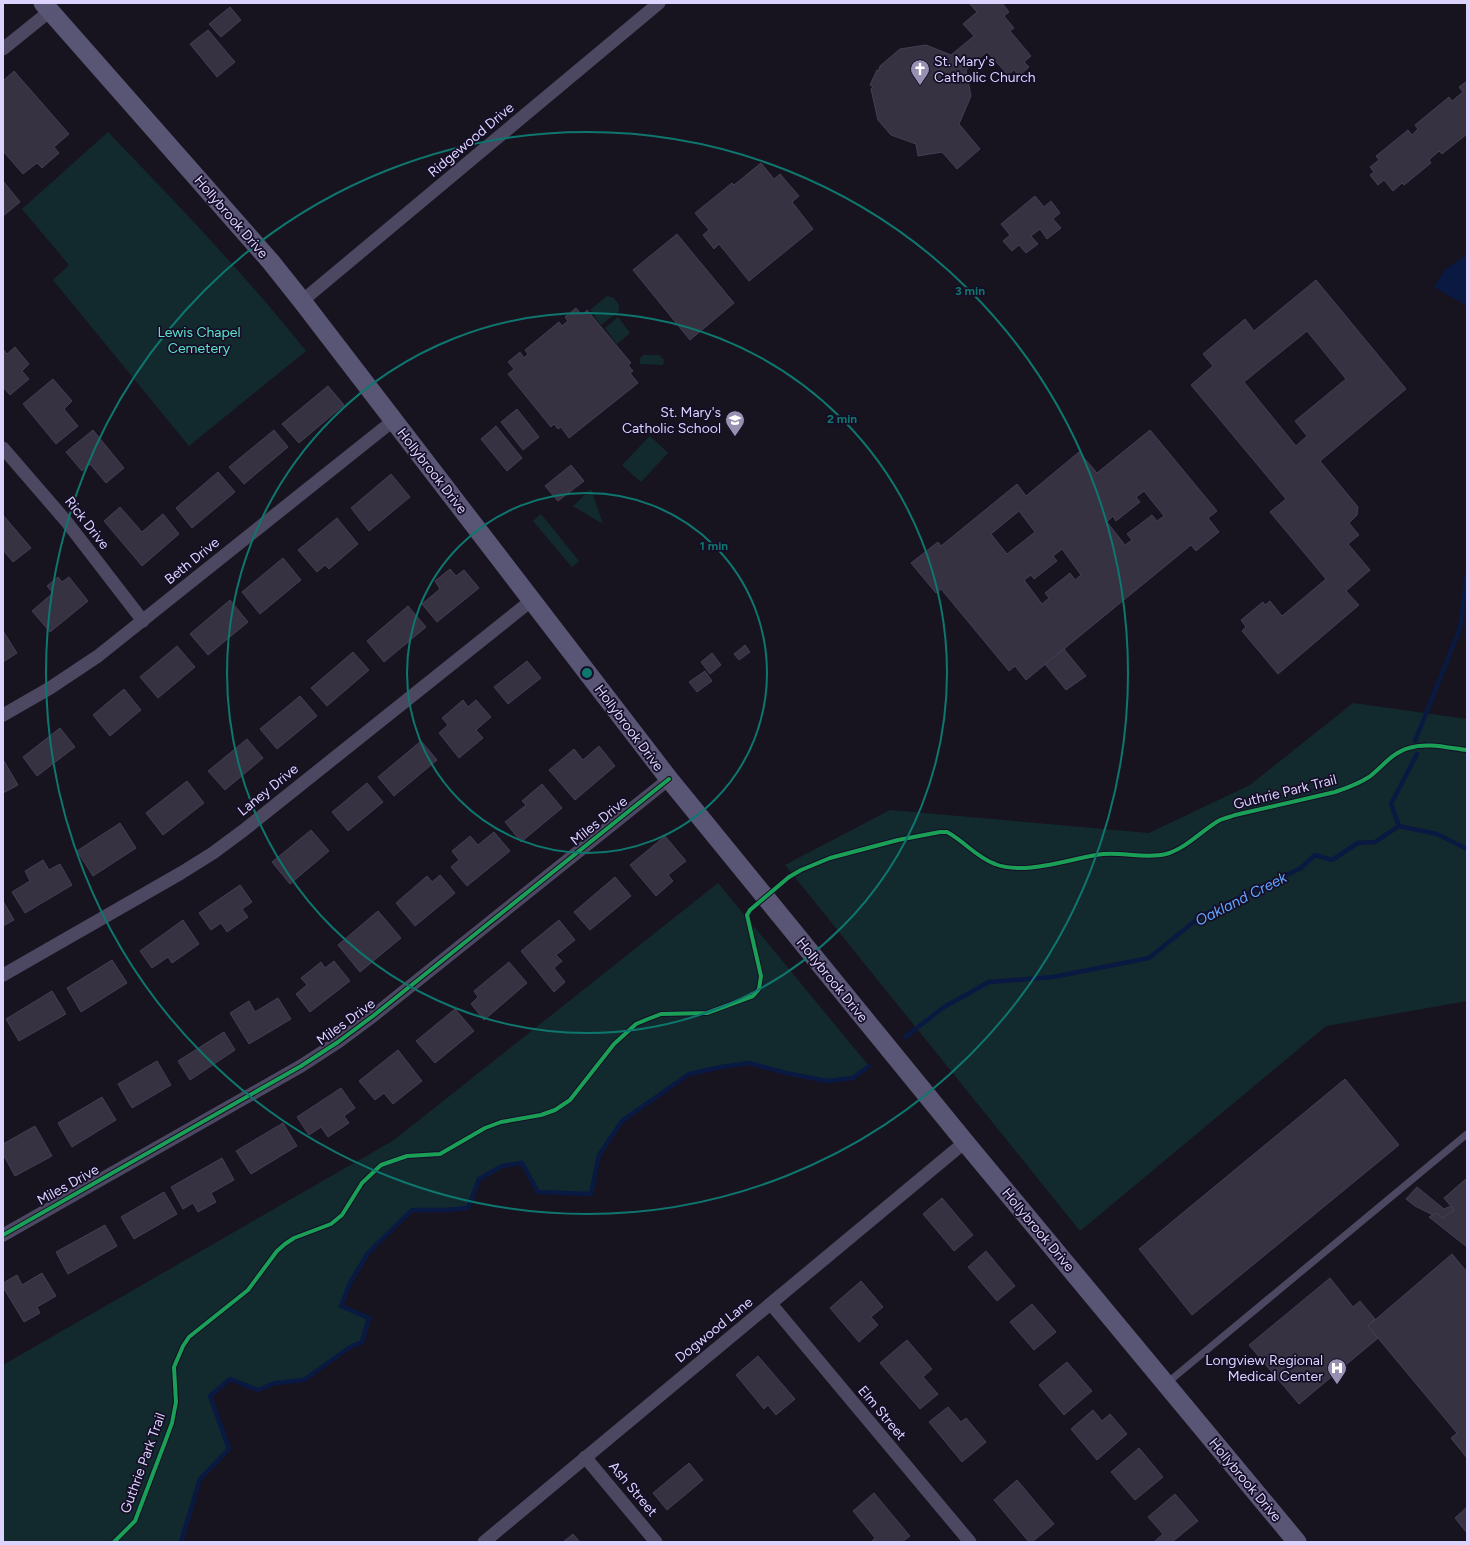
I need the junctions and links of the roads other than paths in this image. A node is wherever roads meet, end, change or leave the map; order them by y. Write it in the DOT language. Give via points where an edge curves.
graph roads {
  1 [pos="659,3"];
  2 [pos="46,7"];
  3 [pos="3,50"];
  4 [pos="302,301"];
  5 [pos="394,420"];
  6 [pos="3,448"];
  7 [pos="532,600"];
  8 [pos="143,621"];
  9 [pos="3,715"];
  10 [pos="669,779"];
  11 [pos="3,975"];
  12 [pos="1467,1134"];
  13 [pos="964,1142"];
  14 [pos="3,1235"];
  15 [pos="771,1304"];
  16 [pos="1166,1384"];
  17 [pos="585,1457"];
  18 [pos="484,1542"];
  19 [pos="656,1542"];
  20 [pos="970,1542"];
  21 [pos="1297,1542"];
  1 -- 4 [label="street, Ridgewood Drive"];
  2 -- 3 [label="street"];
  2 -- 4 [label="main road, Hollybrook Drive" via="271,262"];
  4 -- 5 [label="main road, Hollybrook Drive"];
  5 -- 7 [label="main road, Hollybrook Drive"];
  5 -- 8 [label="street, Beth Drive"];
  6 -- 8 [label="street, Rick Drive" via="66,521"];
  7 -- 10 [label="main road, Hollybrook Drive"];
  7 -- 11 [label="street, Laney Drive" via="213,853 182,874"];
  8 -- 9 [label="street, Beth Drive" via="77,671"];
  10 -- 13 [label="main road, Hollybrook Drive"];
  10 -- 14 [label="street, Miles Drive" via="374,1016 338,1042 301,1066"];
  12 -- 16 [label="lane"];
  13 -- 15 [label="street, Dogwood Lane"];
  13 -- 16 [label="main road, Hollybrook Drive"];
  15 -- 17 [label="street, Dogwood Lane"];
  15 -- 20 [label="street, Elm Street"];
  16 -- 21 [label="main road, Hollybrook Drive"];
  17 -- 18 [label="street, Dogwood Lane"];
  17 -- 19 [label="street, Ash Street"];
}
